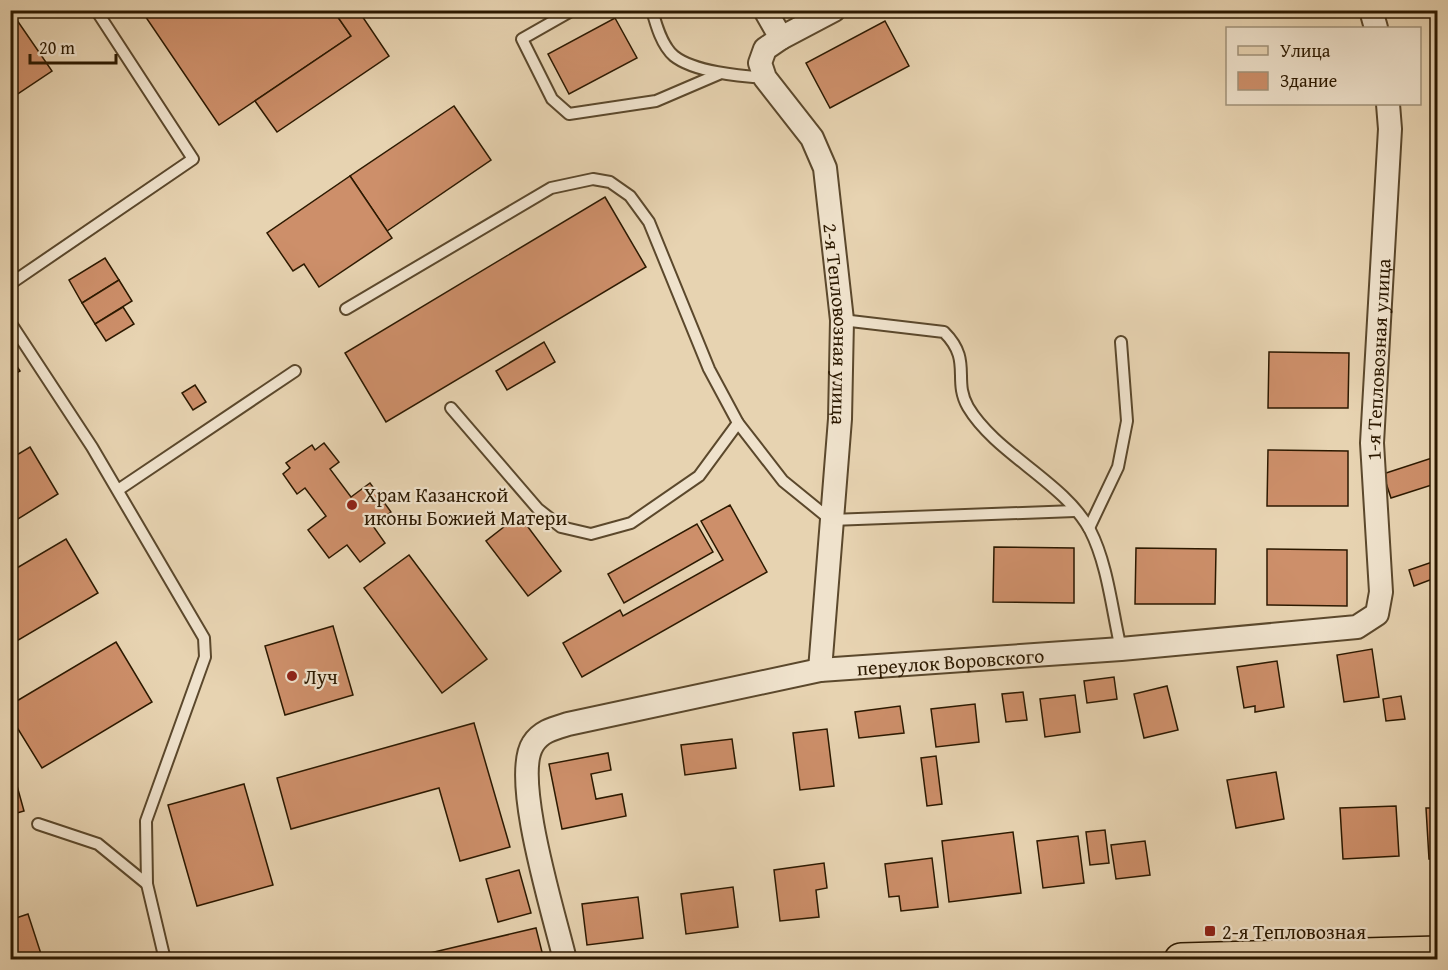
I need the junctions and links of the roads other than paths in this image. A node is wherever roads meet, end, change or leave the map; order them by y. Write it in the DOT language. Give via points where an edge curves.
graph roads {
  1 [pos="96,10"];
  2 [pos="573,10"];
  3 [pos="652,10"];
  4 [pos="765,10"];
  5 [pos="834,10"];
  6 [pos="1371,10"];
  7 [pos="1376,27"];
  8 [pos="780,38"];
  9 [pos="719,74"];
  10 [pos="765,78"];
  11 [pos="1388,105"];
  12 [pos="10,285"];
  13 [pos="346,309"];
  14 [pos="842,320"];
  15 [pos="10,322"];
  16 [pos="1121,342"];
  17 [pos="295,371"];
  18 [pos="451,408"];
  19 [pos="738,423"];
  20 [pos="118,490"];
  21 [pos="1075,511"];
  22 [pos="831,520"];
  23 [pos="1089,528"];
  24 [pos="1377,614"];
  25 [pos="1121,649"];
  26 [pos="820,670"];
  27 [pos="38,824"];
  28 [pos="147,884"];
  29 [pos="1437,953"];
  30 [pos="165,960"];
  31 [pos="565,960"];
  32 [pos="1181,960"];
  1 -- 12 [label="lane" via="193,159"];
  2 -- 9 [label="lane" via="522,39 552,99 569,114 656,100"];
  3 -- 9 [label="lane" via="660,34 674,56"];
  4 -- 8 [label="street"];
  5 -- 8 [label="street"];
  6 -- 7 [label="street"];
  8 -- 10 [label="street" via="765,49 760,63"];
  9 -- 10 [label="lane"];
  10 -- 14 [label="street, 2-я Тепловозная улица" via="812,138 825,168"];
  11 -- 24 [label="street, 1-я Тепловозная улица" via="1390,129 1372,443 1381,592"];
  13 -- 19 [label="lane" via="551,188 593,178 610,182 630,196 649,222 709,369"];
  14 -- 21 [label="lane" via="944,332 955,344 962,362 968,406 982,426"];
  14 -- 22 [label="street, 2-я Тепловозная улица" via="840,419"];
  15 -- 20 [label="lane"];
  16 -- 23 [label="lane" via="1127,421 1118,467"];
  17 -- 20 [label="lane"];
  18 -- 19 [label="lane" via="538,509 561,527 591,534 631,523 699,476"];
  19 -- 22 [label="lane" via="783,481"];
  20 -- 28 [label="lane" via="204,638 205,657 146,821"];
  21 -- 22 [label="lane"];
  21 -- 23 [label="lane"];
  22 -- 26 [label="street, 2-я Тепловозная улица"];
  23 -- 25 [label="lane" via="1099,554"];
  24 -- 25 [label="street, переулок Воровского" via="1357,627"];
  25 -- 26 [label="street, переулок Воровского"];
  26 -- 31 [label="street, переулок Воровского" via="568,724 546,731 533,744 526,763 526,796"];
  27 -- 28 [label="lane" via="98,844"];
  28 -- 30 [label="lane"];
  29 -- 32 [label="main road"];
}
